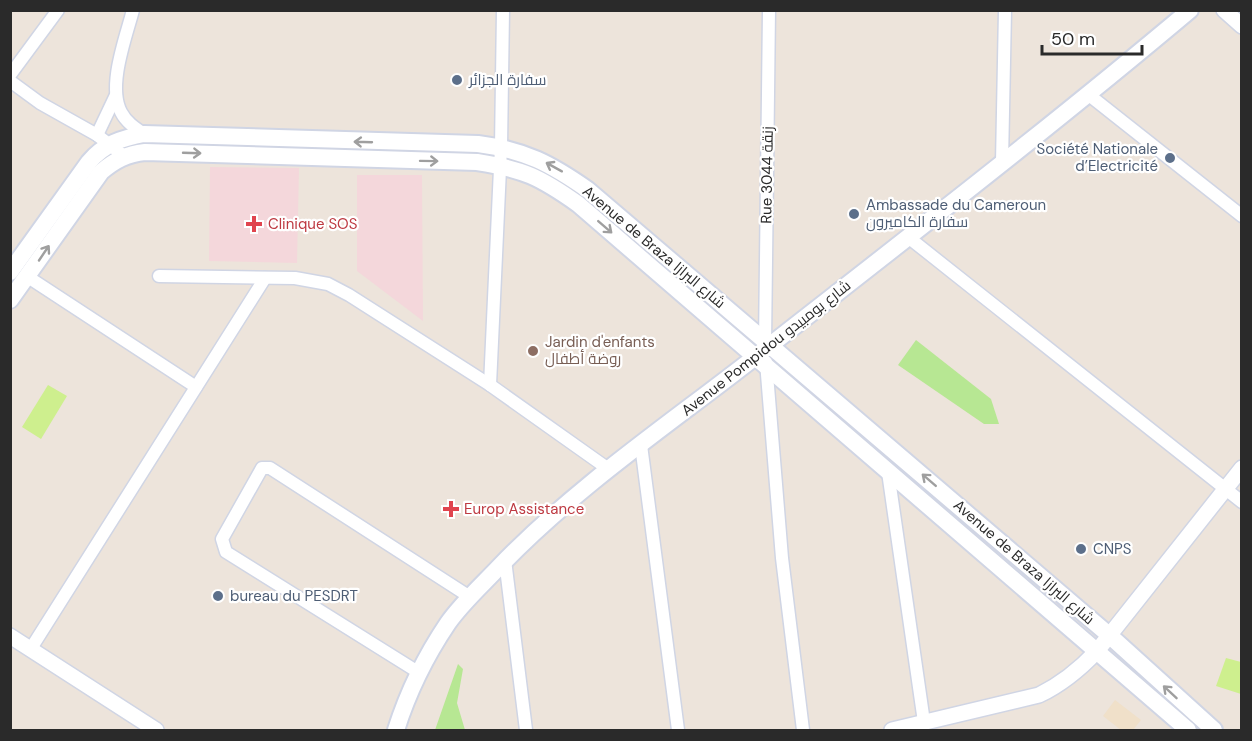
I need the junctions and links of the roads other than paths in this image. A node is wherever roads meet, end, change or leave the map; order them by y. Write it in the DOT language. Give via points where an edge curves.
graph roads {
  1 [pos="58,10"];
  2 [pos="133,10"];
  3 [pos="503,10"];
  4 [pos="770,10"];
  5 [pos="1005,10"];
  6 [pos="1190,10"];
  7 [pos="1224,10"];
  8 [pos="1242,26"];
  9 [pos="10,75"];
  10 [pos="10,81"];
  11 [pos="117,95"];
  12 [pos="1089,95"];
  13 [pos="144,135"];
  14 [pos="103,140"];
  15 [pos="501,147"];
  16 [pos="124,156"];
  17 [pos="1002,162"];
  18 [pos="500,165"];
  19 [pos="1242,216"];
  20 [pos="908,237"];
  21 [pos="10,272"];
  22 [pos="159,276"];
  23 [pos="28,277"];
  24 [pos="265,278"];
  25 [pos="10,300"];
  26 [pos="764,352"];
  27 [pos="490,384"];
  28 [pos="196,387"];
  29 [pos="641,445"];
  30 [pos="607,468"];
  31 [pos="1242,468"];
  32 [pos="888,472"];
  33 [pos="1225,489"];
  34 [pos="1242,502"];
  35 [pos="505,560"];
  36 [pos="470,597"];
  37 [pos="1109,635"];
  38 [pos="10,636"];
  39 [pos="30,650"];
  40 [pos="1098,651"];
  41 [pos="418,672"];
  42 [pos="924,722"];
  43 [pos="156,730"];
  44 [pos="396,730"];
  45 [pos="526,730"];
  46 [pos="678,730"];
  47 [pos="803,730"];
  48 [pos="892,730"];
  49 [pos="1188,730"];
  50 [pos="1214,730"];
  1 -- 9 [label="street"];
  2 -- 11 [label="street" via="116,78"];
  3 -- 15 [label="street"];
  4 -- 26 [label="street, Rue 3044 زنقة"];
  5 -- 17 [label="street"];
  6 -- 12 [label="main road, Avenue Pompidou شارع بومبيدو"];
  7 -- 8 [label="street"];
  10 -- 14 [label="street"];
  11 -- 13 [label="street" via="120,111"];
  11 -- 14 [label="street"];
  12 -- 17 [label="main road, Avenue Pompidou شارع بومبيدو"];
  12 -- 19 [label="street"];
  13 -- 14 [label="main road, Avenue de Braza شارع البرازا"];
  15 -- 13 [label="main road, Avenue de Braza شارع البرازا, one-way"];
  14 -- 16 [label="street"];
  14 -- 21 [label="main road, Avenue de Braza شارع البرازا"];
  15 -- 18 [label="street"];
  26 -- 15 [label="main road, Avenue de Braza شارع البرازا, one-way" via="588,190 555,167"];
  16 -- 18 [label="main road, Avenue de Braza شارع البرازا, one-way" via="145,152"];
  23 -- 16 [label="main road, one-way" via="89,187 110,164"];
  17 -- 20 [label="main road, Avenue Pompidou شارع بومبيدو"];
  18 -- 26 [label="main road, Avenue de Braza شارع البرازا, one-way" via="547,182"];
  18 -- 27 [label="street"];
  20 -- 26 [label="main road, Avenue Pompidou شارع بومبيدو"];
  20 -- 33 [label="street"];
  22 -- 24 [label="street"];
  23 -- 25 [label="main road"];
  23 -- 28 [label="street"];
  24 -- 27 [label="street" via="328,284"];
  24 -- 28 [label="street"];
  26 -- 29 [label="main road, Avenue Pompidou شارع بومبيدو"];
  26 -- 32 [label="main road, Avenue de Braza شارع البرازا"];
  37 -- 26 [label="main road, Avenue de Braza شارع البرازا, one-way"];
  26 -- 47 [label="street, Rue 3044 زنقة" via="782,558"];
  27 -- 30 [label="street"];
  28 -- 39 [label="street"];
  29 -- 30 [label="main road, Avenue Pompidou شارع بومبيدو"];
  29 -- 46 [label="street"];
  30 -- 35 [label="main road, Avenue Pompidou شارع بومبيدو"];
  31 -- 33 [label="street"];
  32 -- 40 [label="main road, Avenue de Braza شارع البرازا"];
  32 -- 42 [label="street"];
  33 -- 34 [label="street"];
  33 -- 37 [label="street"];
  35 -- 36 [label="main road, Avenue Pompidou شارع بومبيدو"];
  35 -- 45 [label="street"];
  36 -- 41 [label="main road, Avenue Pompidou شارع بومبيدو"];
  36 -- 41 [label="street" via="270,468 262,468 222,539 226,552"];
  37 -- 40 [label="street"];
  50 -- 37 [label="main road, Avenue de Braza شارع البرازا, one-way"];
  38 -- 39 [label="street"];
  39 -- 43 [label="street"];
  40 -- 42 [label="street" via="1080,669 1039,694"];
  40 -- 49 [label="main road, Avenue de Braza شارع البرازا"];
  41 -- 44 [label="main road, Avenue Pompidou شارع بومبيدو"];
  42 -- 48 [label="street"];
}
